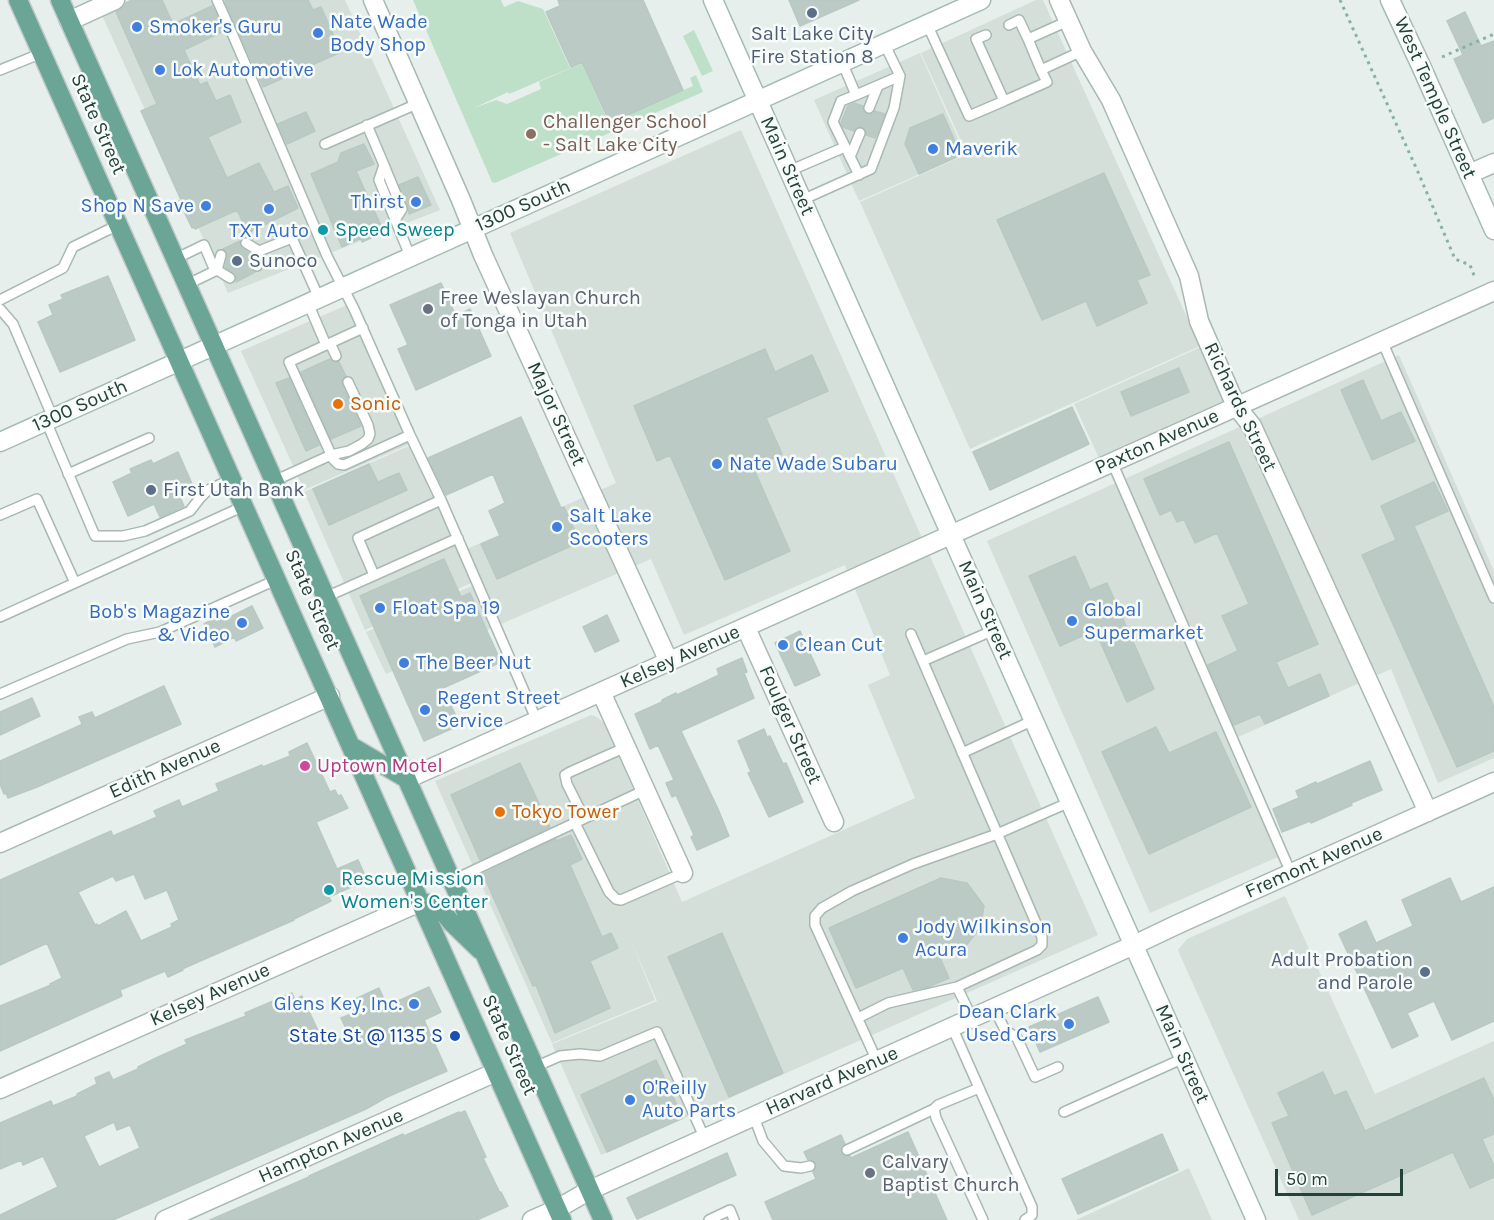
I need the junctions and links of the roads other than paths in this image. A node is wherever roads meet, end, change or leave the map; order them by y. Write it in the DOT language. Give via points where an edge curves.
graph roads {
  1 [pos="18,0"];
  2 [pos="60,0"];
  3 [pos="115,0"];
  4 [pos="217,0"];
  5 [pos="373,0"];
  6 [pos="712,0"];
  7 [pos="981,0"];
  8 [pos="1059,0"];
  9 [pos="1390,0"];
  10 [pos="69,21"];
  11 [pos="1068,21"];
  12 [pos="927,24"];
  13 [pos="1009,25"];
  14 [pos="986,35"];
  15 [pos="1014,37"];
  16 [pos="1027,38"];
  17 [pos="884,43"];
  18 [pos="1020,48"];
  19 [pos="1082,51"];
  20 [pos="42,53"];
  21 [pos="997,58"];
  22 [pos="842,62"];
  23 [pos="987,63"];
  24 [pos="1027,66"];
  25 [pos="1040,68"];
  26 [pos="0,70"];
  27 [pos="1005,75"];
  28 [pos="900,76"];
  29 [pos="1032,77"];
  30 [pos="994,80"];
  31 [pos="878,86"];
  32 [pos="1010,87"];
  33 [pos="856,95"];
  34 [pos="1001,96"];
  35 [pos="757,100"];
  36 [pos="419,103"];
  37 [pos="869,108"];
  38 [pos="367,125"];
  39 [pos="860,133"];
  40 [pos="325,144"];
  41 [pos="845,147"];
  42 [pos="850,157"];
  43 [pos="1494,163"];
  44 [pos="789,171"];
  45 [pos="1469,174"];
  46 [pos="859,175"];
  47 [pos="802,200"];
  48 [pos="118,225"];
  49 [pos="473,229"];
  50 [pos="1494,230"];
  51 [pos="246,243"];
  52 [pos="255,253"];
  53 [pos="220,255"];
  54 [pos="410,256"];
  55 [pos="175,259"];
  56 [pos="257,266"];
  57 [pos="219,269"];
  58 [pos="230,278"];
  59 [pos="186,285"];
  60 [pos="343,287"];
  61 [pos="1494,291"];
  62 [pos="0,300"];
  63 [pos="313,301"];
  64 [pos="0,309"];
  65 [pos="363,328"];
  66 [pos="1382,341"];
  67 [pos="328,344"];
  68 [pos="213,345"];
  69 [pos="336,356"];
  70 [pos="179,361"];
  71 [pos="348,382"];
  72 [pos="1236,406"];
  73 [pos="50,419"];
  74 [pos="410,435"];
  75 [pos="149,438"];
  76 [pos="0,442"];
  77 [pos="331,455"];
  78 [pos="1112,462"];
  79 [pos="68,474"];
  80 [pos="232,479"];
  81 [pos="274,480"];
  82 [pos="441,500"];
  83 [pos="244,506"];
  84 [pos="0,515"];
  85 [pos="952,536"];
  86 [pos="458,538"];
  87 [pos="374,574"];
  88 [pos="278,579"];
  89 [pos="75,583"];
  90 [pos="326,597"];
  91 [pos="1494,598"];
  92 [pos="0,617"];
  93 [pos="746,627"];
  94 [pos="994,630"];
  95 [pos="911,634"];
  96 [pos="923,661"];
  97 [pos="669,662"];
  98 [pos="601,692"];
  99 [pos="0,694"];
  100 [pos="330,696"];
  101 [pos="1034,720"];
  102 [pos="537,721"];
  103 [pos="351,746"];
  104 [pos="626,747"];
  105 [pos="962,753"];
  106 [pos="407,779"];
  107 [pos="1494,782"];
  108 [pos="645,790"];
  109 [pos="1070,802"];
  110 [pos="1428,812"];
  111 [pos="584,819"];
  112 [pos="834,822"];
  113 [pos="575,823"];
  114 [pos="997,834"];
  115 [pos="0,843"];
  116 [pos="683,873"];
  117 [pos="1291,873"];
  118 [pos="453,880"];
  119 [pos="420,902"];
  120 [pos="1134,945"];
  121 [pos="487,957"];
  122 [pos="957,987"];
  123 [pos="994,1008"];
  124 [pos="858,1018"];
  125 [pos="972,1018"];
  126 [pos="952,1028"];
  127 [pos="1184,1058"];
  128 [pos="877,1061"];
  129 [pos="535,1067"];
  130 [pos="1058,1067"];
  131 [pos="496,1072"];
  132 [pos="979,1088"];
  133 [pos="0,1089"];
  134 [pos="934,1109"];
  135 [pos="1064,1113"];
  136 [pos="754,1117"];
  137 [pos="705,1139"];
  138 [pos="847,1150"];
  139 [pos="810,1166"];
  140 [pos="590,1190"];
  141 [pos="560,1214"];
  142 [pos="165,1220"];
  143 [pos="532,1220"];
  144 [pos="603,1220"];
  145 [pos="709,1220"];
  146 [pos="734,1220"];
  147 [pos="983,1220"];
  148 [pos="1025,1220"];
  149 [pos="1256,1220"];
  1 -- 20 [label="main road, State Street"];
  2 -- 10 [label="main road, State Street"];
  3 -- 10 [label="street"];
  4 -- 60 [label="lane"];
  5 -- 36 [label="street, Major Street"];
  6 -- 35 [label="street, Main Street"];
  7 -- 12 [label="street, 1300 South"];
  8 -- 11 [label="street, Richards Street"];
  9 -- 45 [label="street, West Temple Street"];
  10 -- 55 [label="main road, State Street"];
  11 -- 16 [label="lane"];
  11 -- 19 [label="street, Richards Street"];
  12 -- 17 [label="street, 1300 South"];
  12 -- 34 [label="lane" via="969,116"];
  13 -- 16 [label="lane" via="1019,20"];
  14 -- 23 [label="lane" via="976,39 987,49"];
  15 -- 16 [label="lane"];
  16 -- 18 [label="lane"];
  16 -- 25 [label="lane"];
  17 -- 22 [label="street, 1300 South"];
  17 -- 28 [label="lane"];
  19 -- 25 [label="lane"];
  19 -- 72 [label="street, Richards Street" via="1111,100 1189,276 1198,321"];
  20 -- 26 [label="lane"];
  20 -- 48 [label="main road, State Street"];
  21 -- 23 [label="lane"];
  22 -- 33 [label="lane"];
  22 -- 35 [label="street, 1300 South"];
  23 -- 30 [label="lane"];
  24 -- 25 [label="lane"];
  25 -- 29 [label="lane"];
  25 -- 34 [label="lane" via="1047,82"];
  27 -- 30 [label="lane"];
  28 -- 31 [label="lane"];
  28 -- 46 [label="lane" via="894,108 871,169"];
  30 -- 34 [label="lane"];
  31 -- 33 [label="lane"];
  31 -- 37 [label="lane"];
  32 -- 34 [label="lane"];
  33 -- 41 [label="lane" via="842,101 833,122"];
  35 -- 44 [label="street, Main Street"];
  35 -- 49 [label="street, 1300 South"];
  36 -- 38 [label="lane"];
  36 -- 49 [label="street, Major Street"];
  38 -- 40 [label="lane"];
  38 -- 54 [label="lane" via="384,165 379,180"];
  39 -- 42 [label="lane"];
  41 -- 42 [label="lane"];
  41 -- 44 [label="lane"];
  42 -- 46 [label="lane"];
  43 -- 45 [label="street"];
  44 -- 47 [label="street, Main Street"];
  45 -- 50 [label="street, West Temple Street"];
  46 -- 47 [label="lane"];
  47 -- 85 [label="street, Main Street"];
  48 -- 62 [label="lane" via="73,247 63,268"];
  48 -- 70 [label="main road, State Street"];
  49 -- 54 [label="street, 1300 South"];
  49 -- 97 [label="street, Major Street"];
  51 -- 52 [label="lane"];
  52 -- 56 [label="lane"];
  52 -- 63 [label="lane" via="292,237"];
  53 -- 57 [label="lane"];
  54 -- 60 [label="street, 1300 South"];
  55 -- 57 [label="lane" via="204,245"];
  55 -- 59 [label="main road, State Street"];
  57 -- 58 [label="lane"];
  57 -- 59 [label="lane"];
  59 -- 68 [label="main road, State Street"];
  60 -- 63 [label="street, 1300 South"];
  60 -- 65 [label="lane"];
  61 -- 66 [label="street, Paxton Avenue"];
  63 -- 67 [label="lane"];
  63 -- 68 [label="street, 1300 South"];
  64 -- 73 [label="lane" via="13,324"];
  65 -- 67 [label="lane"];
  65 -- 74 [label="lane"];
  66 -- 72 [label="street, Paxton Avenue"];
  66 -- 91 [label="lane"];
  67 -- 69 [label="lane"];
  67 -- 77 [label="lane" via="289,362"];
  68 -- 70 [label="street, 1300 South"];
  68 -- 81 [label="main road, State Street"];
  70 -- 73 [label="street, 1300 South"];
  70 -- 80 [label="main road, State Street"];
  71 -- 77 [label="lane" via="370,434 362,444"];
  72 -- 78 [label="street, Paxton Avenue"];
  72 -- 110 [label="street, Richards Street" via="1252,426"];
  73 -- 76 [label="street, 1300 South"];
  73 -- 79 [label="lane"];
  74 -- 77 [label="lane" via="344,465 335,462"];
  74 -- 82 [label="lane"];
  75 -- 79 [label="lane"];
  77 -- 81 [label="lane"];
  78 -- 85 [label="street, Paxton Avenue"];
  78 -- 117 [label="lane"];
  79 -- 80 [label="lane" via="95,536 145,531 190,511 208,490"];
  80 -- 83 [label="main road, State Street"];
  81 -- 90 [label="main road, State Street"];
  82 -- 86 [label="lane"];
  82 -- 87 [label="lane" via="358,538"];
  83 -- 88 [label="main road, State Street"];
  83 -- 89 [label="lane"];
  84 -- 89 [label="lane" via="37,499"];
  85 -- 93 [label="street, Kelsey Avenue"];
  85 -- 94 [label="street, Main Street"];
  86 -- 87 [label="lane"];
  86 -- 102 [label="lane"];
  87 -- 90 [label="lane"];
  88 -- 99 [label="lane" via="160,633 128,639"];
  88 -- 100 [label="main road, State Street"];
  89 -- 92 [label="lane"];
  90 -- 106 [label="main road, State Street"];
  93 -- 97 [label="street, Kelsey Avenue"];
  93 -- 112 [label="street, Foulger Street"];
  94 -- 96 [label="lane"];
  94 -- 101 [label="street, Main Street"];
  95 -- 96 [label="lane"];
  96 -- 105 [label="lane"];
  97 -- 98 [label="street, Kelsey Avenue"];
  98 -- 102 [label="street, Kelsey Avenue"];
  98 -- 104 [label="street"];
  100 -- 103 [label="main road, State Street"];
  100 -- 115 [label="street, Edith Avenue"];
  101 -- 105 [label="lane"];
  101 -- 109 [label="street, Main Street"];
  102 -- 106 [label="street, Kelsey Avenue"];
  103 -- 106 [label="main road"];
  103 -- 119 [label="main road, State Street"];
  104 -- 108 [label="street"];
  104 -- 111 [label="lane" via="565,775"];
  105 -- 114 [label="lane"];
  106 -- 118 [label="main road, State Street"];
  107 -- 110 [label="street, Fremont Avenue"];
  108 -- 111 [label="lane"];
  108 -- 116 [label="street"];
  109 -- 114 [label="lane"];
  109 -- 120 [label="street, Main Street"];
  110 -- 117 [label="street, Fremont Avenue"];
  111 -- 113 [label="lane"];
  113 -- 116 [label="lane" via="616,899"];
  113 -- 118 [label="lane"];
  114 -- 122 [label="lane" via="1042,937 1042,945"];
  114 -- 124 [label="lane" via="852,891 815,916 815,924"];
  117 -- 120 [label="street, Fremont Avenue"];
  118 -- 121 [label="main road, State Street"];
  119 -- 121 [label="main road" via="438,908"];
  119 -- 131 [label="main road, State Street"];
  119 -- 133 [label="street, Kelsey Avenue"];
  120 -- 123 [label="street, Harvard Avenue"];
  120 -- 127 [label="street, Main Street"];
  121 -- 129 [label="main road, State Street"];
  122 -- 124 [label="lane" via="888,1003"];
  122 -- 125 [label="lane"];
  123 -- 125 [label="street, Harvard Avenue"];
  123 -- 130 [label="lane" via="1005,1030 1017,1038 1035,1077"];
  124 -- 128 [label="lane"];
  125 -- 126 [label="street, Harvard Avenue"];
  126 -- 128 [label="street, Harvard Avenue"];
  126 -- 132 [label="lane"];
  127 -- 135 [label="lane"];
  127 -- 149 [label="street, Main Street"];
  128 -- 136 [label="street, Harvard Avenue"];
  129 -- 137 [label="lane" via="560,1056 600,1056 657,1032"];
  129 -- 140 [label="main road, State Street"];
  131 -- 141 [label="main road, State Street"];
  131 -- 142 [label="street, Hampton Avenue"];
  132 -- 134 [label="lane"];
  132 -- 148 [label="lane" via="1032,1207 1032,1215"];
  134 -- 138 [label="lane"];
  134 -- 147 [label="lane"];
  136 -- 137 [label="street, Harvard Avenue"];
  136 -- 139 [label="lane" via="763,1141 784,1166"];
  137 -- 140 [label="street, Harvard Avenue"];
  140 -- 141 [label="street, Harvard Avenue"];
  140 -- 144 [label="main road, State Street"];
  141 -- 143 [label="street, Harvard Avenue"];
  145 -- 146 [label="lane" via="730,1210"];
}
